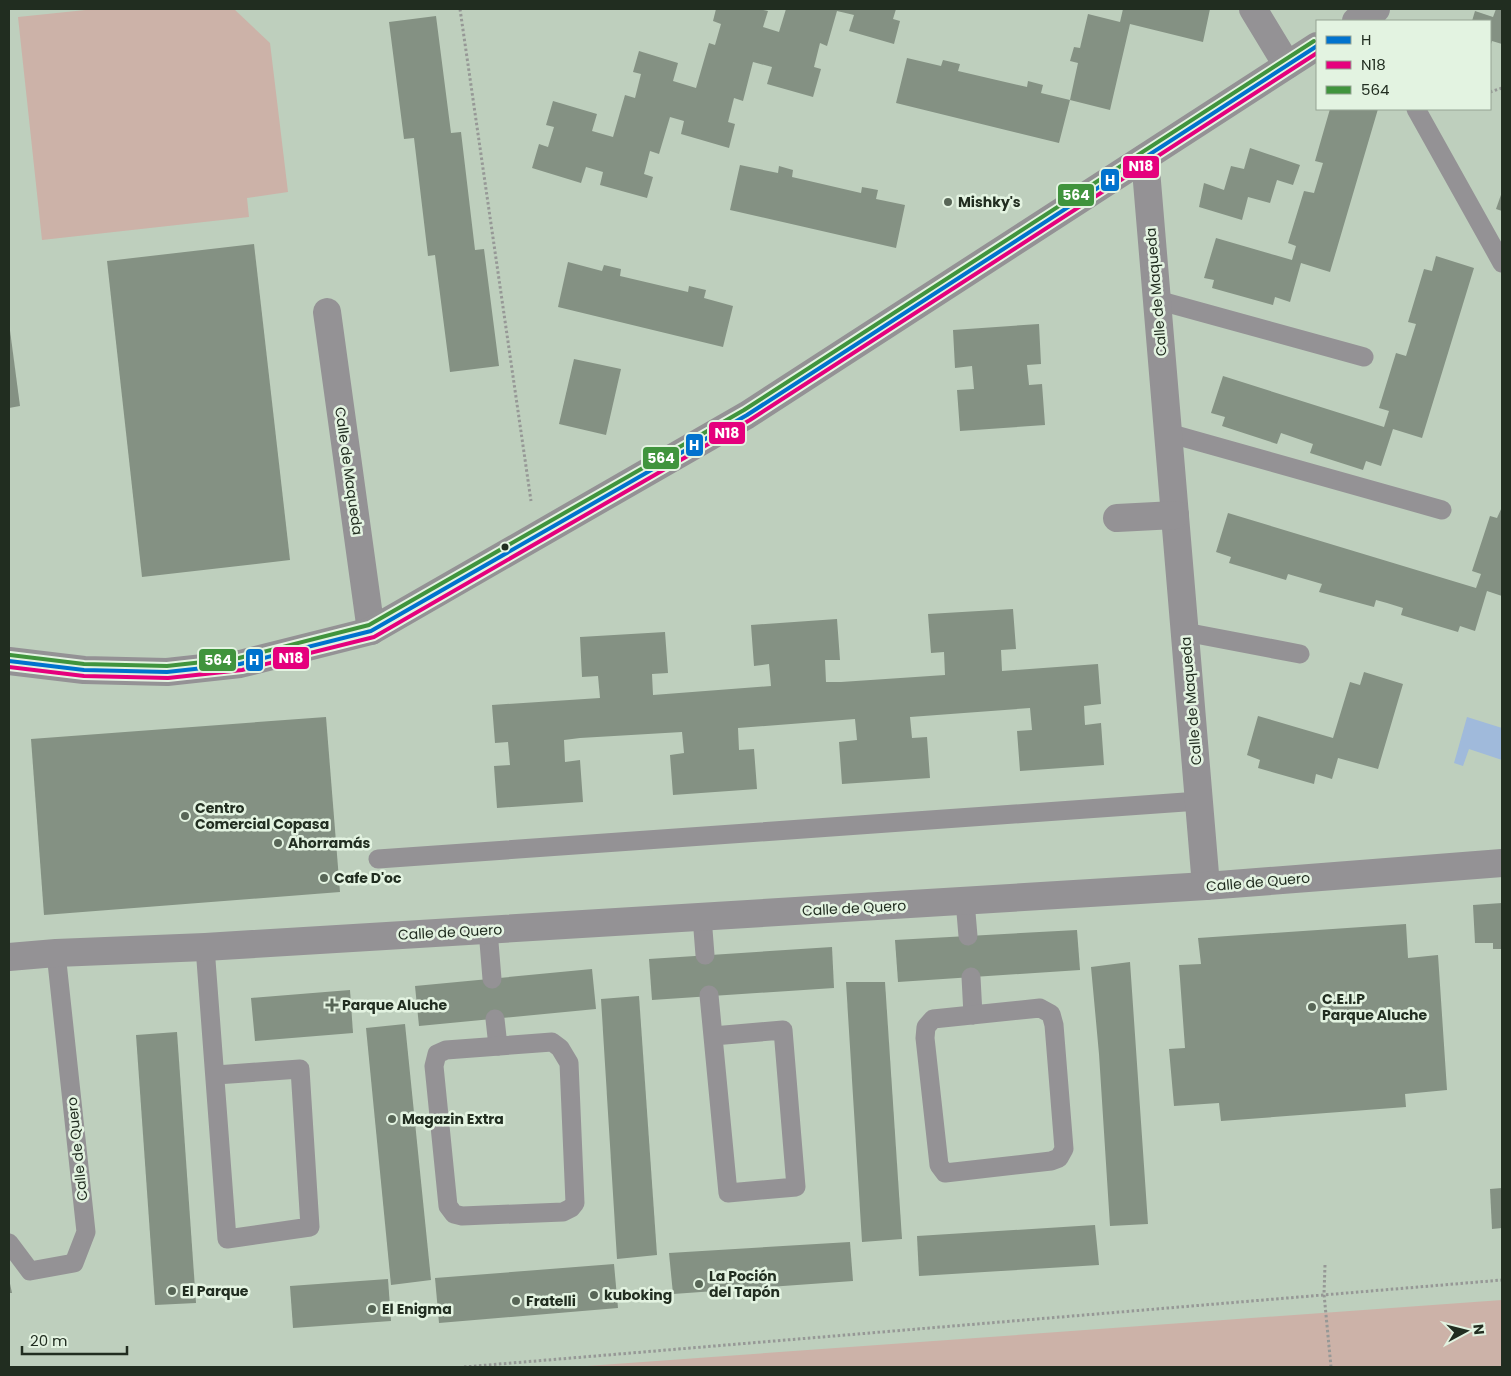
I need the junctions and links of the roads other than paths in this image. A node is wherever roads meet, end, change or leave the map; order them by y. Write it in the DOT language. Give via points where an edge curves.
graph roads {
  1 [pos="1253,9"];
  2 [pos="1316,47"];
  3 [pos="1287,65"];
  4 [pos="1417,110"];
  5 [pos="1145,158"];
  6 [pos="1502,263"];
  7 [pos="1157,300"];
  8 [pos="327,312"];
  9 [pos="1364,357"];
  10 [pos="1168,433"];
  11 [pos="1442,510"];
  12 [pos="1175,515"];
  13 [pos="1118,518"];
  14 [pos="371,631"];
  15 [pos="1185,632"];
  16 [pos="1300,654"];
  17 [pos="9,661"];
  18 [pos="1199,801"];
  19 [pos="378,859"];
  20 [pos="1502,864"];
  21 [pos="1206,886"];
  22 [pos="966,901"];
  23 [pos="702,917"];
  24 [pos="488,930"];
  25 [pos="968,936"];
  26 [pos="205,947"];
  27 [pos="56,953"];
  28 [pos="705,955"];
  29 [pos="9,956"];
  30 [pos="971,978"];
  31 [pos="492,979"];
  32 [pos="709,995"];
  33 [pos="974,1014"];
  34 [pos="495,1019"];
  35 [pos="713,1036"];
  36 [pos="498,1046"];
  37 [pos="216,1075"];
  38 [pos="9,1243"];
  1 -- 3 [label="street"];
  2 -- 3 [label="street"];
  3 -- 5 [label="street"];
  4 -- 6 [label="lane"];
  5 -- 7 [label="street, Calle de Maqueda"];
  5 -- 14 [label="street" via="747,415"];
  7 -- 9 [label="lane"];
  7 -- 10 [label="street, Calle de Maqueda"];
  8 -- 14 [label="street, Calle de Maqueda"];
  10 -- 11 [label="lane"];
  10 -- 12 [label="street, Calle de Maqueda"];
  12 -- 13 [label="street"];
  12 -- 15 [label="street, Calle de Maqueda"];
  14 -- 17 [label="street" via="240,664 167,672 84,670"];
  15 -- 16 [label="lane"];
  15 -- 18 [label="street, Calle de Maqueda"];
  18 -- 19 [label="lane"];
  18 -- 21 [label="street, Calle de Maqueda"];
  20 -- 21 [label="street, Calle de Quero"];
  21 -- 22 [label="street, Calle de Quero"];
  22 -- 23 [label="street, Calle de Quero"];
  22 -- 25 [label="lane"];
  23 -- 24 [label="street, Calle de Quero"];
  23 -- 28 [label="lane"];
  24 -- 26 [label="street, Calle de Quero"];
  24 -- 31 [label="lane"];
  26 -- 27 [label="street, Calle de Quero"];
  26 -- 37 [label="lane"];
  27 -- 29 [label="street, Calle de Quero"];
  27 -- 38 [label="lane, Calle de Quero" via="86,1232 74,1263 30,1271"];
  30 -- 33 [label="lane"];
  32 -- 35 [label="lane"];
  33 -- 33 [label="lane" via="933,1019 926,1027 939,1165 945,1173 1059,1158 1064,1149 1051,1014 1040,1008"];
  34 -- 36 [label="lane"];
  35 -- 35 [label="lane" via="728,1193 796,1187 783,1030"];
  36 -- 36 [label="lane" via="552,1042 560,1048 568,1063 575,1204 563,1212 462,1216 454,1214 448,1206 434,1066 437,1054 446,1050"];
  37 -- 37 [label="lane" via="300,1069 310,1227 227,1239"];
}
